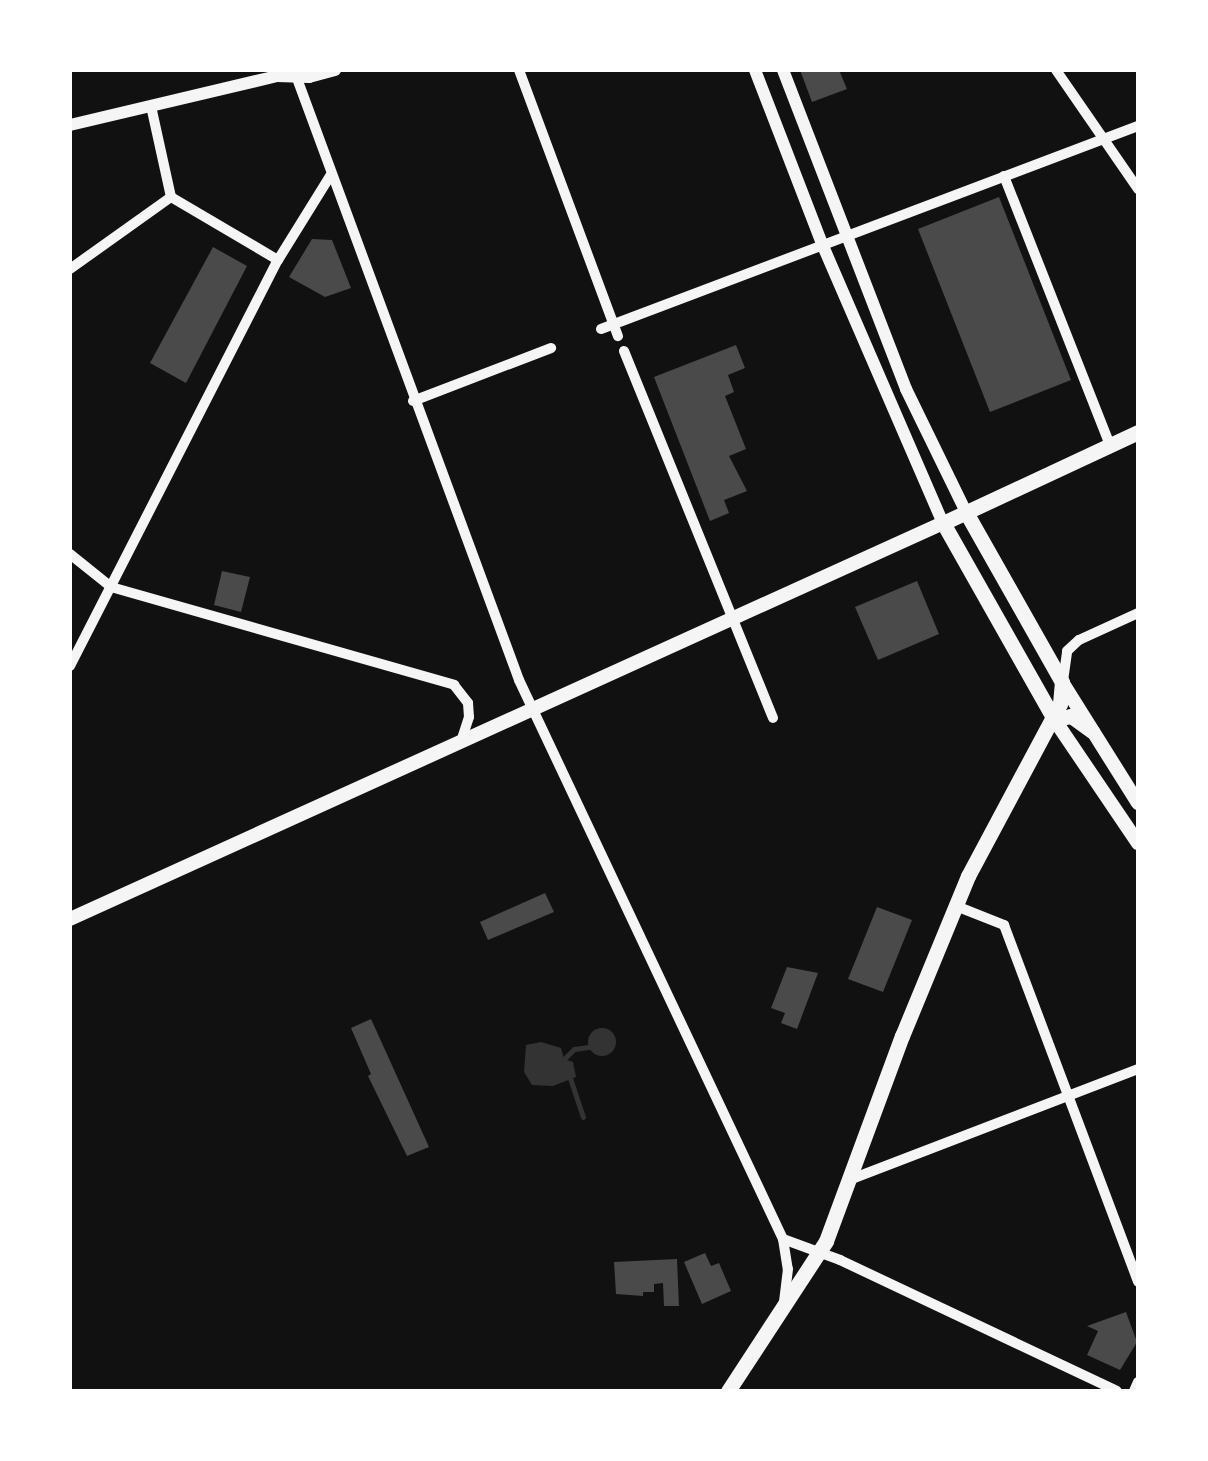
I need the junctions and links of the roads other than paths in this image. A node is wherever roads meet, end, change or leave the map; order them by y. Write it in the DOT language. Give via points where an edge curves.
graph roads {
  1 [pos="335,70"];
  2 [pos="520,70"];
  3 [pos="755,70"];
  4 [pos="782,70"];
  5 [pos="1056,70"];
  6 [pos="296,72"];
  7 [pos="151,106"];
  8 [pos="70,125"];
  9 [pos="1138,126"];
  10 [pos="1107,136"];
  11 [pos="330,176"];
  12 [pos="1004,176"];
  13 [pos="1138,189"];
  14 [pos="170,198"];
  15 [pos="846,237"];
  16 [pos="823,246"];
  17 [pos="278,260"];
  18 [pos="70,269"];
  19 [pos="601,329"];
  20 [pos="616,330"];
  21 [pos="551,348"];
  22 [pos="624,351"];
  23 [pos="412,401"];
  24 [pos="1138,432"];
  25 [pos="1110,445"];
  26 [pos="966,512"];
  27 [pos="944,523"];
  28 [pos="70,554"];
  29 [pos="111,587"];
  30 [pos="1138,613"];
  31 [pos="730,619"];
  32 [pos="70,666"];
  33 [pos="1062,682"];
  34 [pos="534,709"];
  35 [pos="773,718"];
  36 [pos="1054,718"];
  37 [pos="1092,731"];
  38 [pos="460,742"];
  39 [pos="1138,803"];
  40 [pos="1138,843"];
  41 [pos="956,906"];
  42 [pos="70,918"];
  43 [pos="1138,1069"];
  44 [pos="1068,1097"];
  45 [pos="849,1180"];
  46 [pos="783,1239"];
  47 [pos="821,1252"];
  48 [pos="1138,1282"];
  49 [pos="782,1311"];
  50 [pos="1138,1382"];
  51 [pos="728,1391"];
  52 [pos="1118,1391"];
  53 [pos="1134,1391"];
  1 -- 6 [label="street"];
  2 -- 20 [label="street"];
  3 -- 16 [label="street"];
  4 -- 15 [label="street"];
  5 -- 10 [label="street"];
  6 -- 7 [label="street"];
  6 -- 11 [label="street"];
  7 -- 8 [label="street"];
  7 -- 14 [label="street"];
  9 -- 10 [label="street"];
  10 -- 12 [label="street"];
  10 -- 13 [label="street"];
  11 -- 17 [label="street"];
  11 -- 23 [label="street"];
  12 -- 15 [label="street"];
  12 -- 25 [label="street"];
  14 -- 17 [label="street"];
  14 -- 18 [label="street"];
  15 -- 16 [label="street"];
  15 -- 26 [label="street" via="906,389"];
  16 -- 20 [label="street"];
  16 -- 27 [label="street"];
  17 -- 29 [label="street"];
  19 -- 20 [label="street"];
  21 -- 23 [label="street"];
  22 -- 31 [label="street"];
  23 -- 34 [label="street"];
  24 -- 25 [label="main road"];
  25 -- 26 [label="main road"];
  26 -- 27 [label="main road"];
  26 -- 33 [label="main road"];
  27 -- 31 [label="main road"];
  27 -- 36 [label="main road"];
  28 -- 29 [label="street"];
  29 -- 32 [label="street"];
  29 -- 38 [label="street" via="454,685 468,703"];
  30 -- 33 [label="street" via="1079,640 1068,651"];
  31 -- 34 [label="main road"];
  31 -- 35 [label="street"];
  33 -- 36 [label="main road"];
  33 -- 37 [label="main road"];
  34 -- 38 [label="main road"];
  34 -- 46 [label="street"];
  36 -- 37 [label="main road" via="1071,716"];
  36 -- 40 [label="main road"];
  36 -- 41 [label="main road" via="996,818"];
  37 -- 39 [label="main road"];
  38 -- 42 [label="main road"];
  41 -- 44 [label="street" via="1004,925"];
  41 -- 45 [label="main road"];
  43 -- 44 [label="street"];
  44 -- 45 [label="street"];
  44 -- 48 [label="street"];
  45 -- 47 [label="main road"];
  46 -- 47 [label="street"];
  46 -- 49 [label="street" via="788,1280"];
  47 -- 49 [label="main road"];
  47 -- 52 [label="street"];
  49 -- 51 [label="main road"];
  50 -- 53 [label="street"];
}
